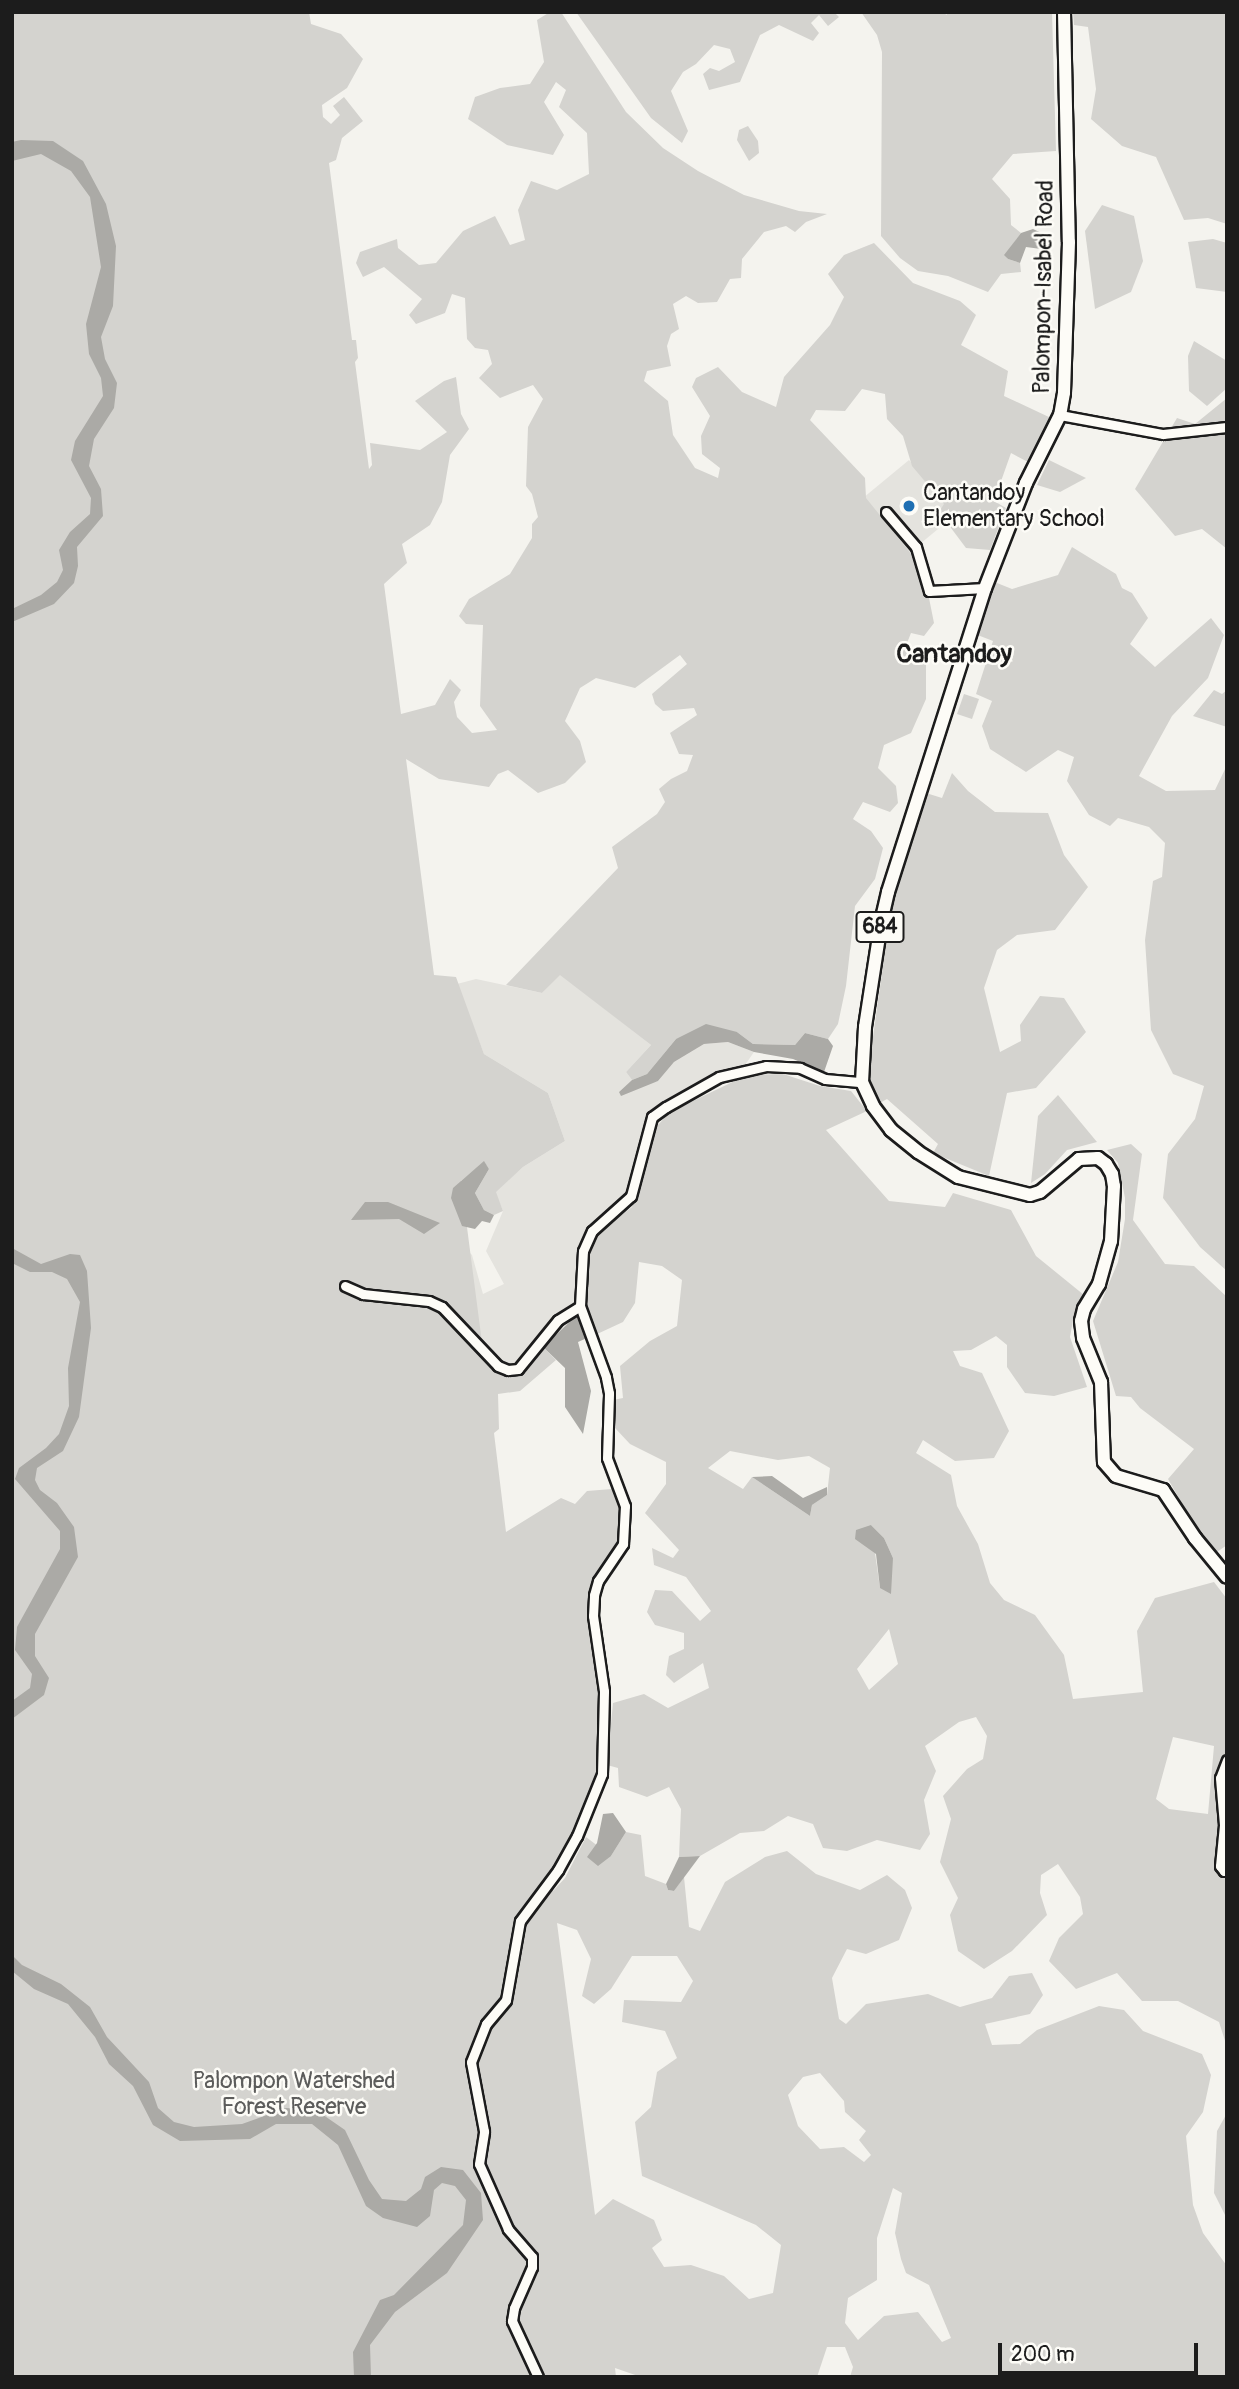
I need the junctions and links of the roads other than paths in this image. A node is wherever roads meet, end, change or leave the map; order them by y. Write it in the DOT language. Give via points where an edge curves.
graph roads {
  1 [pos="1064,12"];
  2 [pos="1060,415"];
  3 [pos="1227,427"];
  4 [pos="886,512"];
  5 [pos="985,588"];
  6 [pos="862,1083"];
  7 [pos="345,1286"];
  8 [pos="580,1307"];
  9 [pos="1227,1577"];
  10 [pos="1227,1760"];
  11 [pos="1227,1870"];
  12 [pos="538,2377"];
  1 -- 2 [label="highway, Palompon-Isabel Road / 684" via="1069,242"];
  2 -- 3 [label="street" via="1163,434"];
  2 -- 5 [label="highway, Palompon-Isabel Road / 684" via="1026,483"];
  4 -- 5 [label="street" via="916,547 929,591"];
  5 -- 6 [label="highway, Palompon-Isabel Road / 684" via="881,917"];
  6 -- 8 [label="street" via="825,1079 800,1068 745,1068 719,1077 652,1117 631,1196 592,1231 583,1251"];
  6 -- 9 [label="highway" via="891,1130 958,1177 1030,1195 1040,1192 1079,1158 1098,1158 1106,1164 1114,1186 1111,1241 1099,1284 1081,1321 1101,1382 1104,1462 1124,1480 1163,1490"];
  7 -- 8 [label="street" via="363,1294 429,1301 442,1307 498,1366 508,1370 518,1369 558,1320"];
  8 -- 12 [label="street" via="606,1377 607,1458 625,1506 623,1545 602,1574 594,1595 604,1691 602,1774 577,1836 520,1921 506,2000 486,2024 471,2062 484,2131 478,2164 509,2229 532,2256 512,2321"];
  10 -- 11 [label="street" via="1220,1779 1224,1825 1220,1866"];
}
